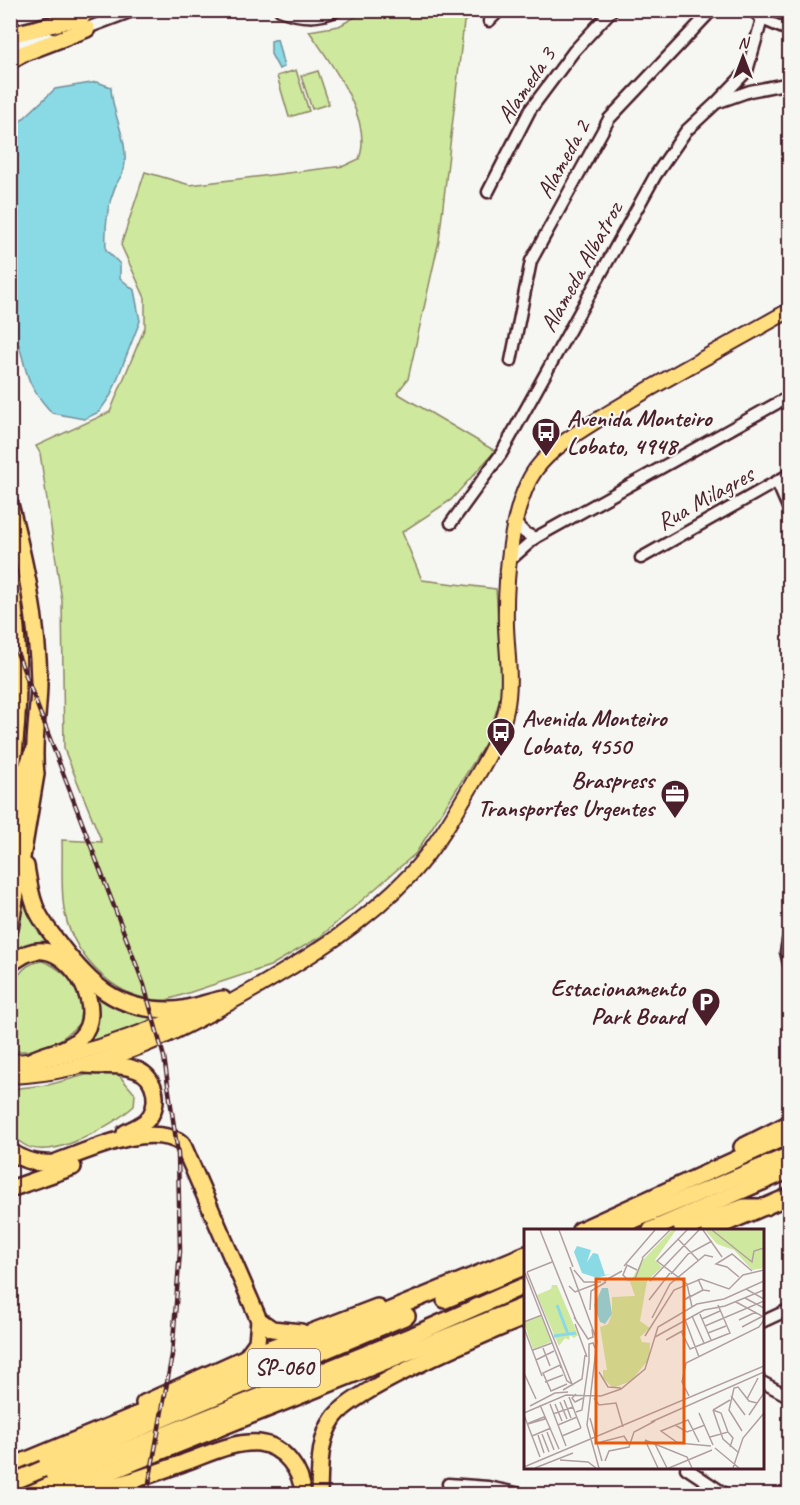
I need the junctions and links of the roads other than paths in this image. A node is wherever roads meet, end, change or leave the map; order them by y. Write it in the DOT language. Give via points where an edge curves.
graph roads {
  1 [pos="99,10"];
  2 [pos="135,10"];
  3 [pos="280,10"];
  4 [pos="338,10"];
  5 [pos="500,10"];
  6 [pos="612,10"];
  7 [pos="712,10"];
  8 [pos="752,10"];
  9 [pos="762,19"];
  10 [pos="489,21"];
  11 [pos="84,23"];
  12 [pos="789,31"];
  13 [pos="13,42"];
  14 [pos="10,61"];
  15 [pos="789,83"];
  16 [pos="716,103"];
  17 [pos="488,192"];
  18 [pos="788,314"];
  19 [pos="511,361"];
  20 [pos="789,396"];
  21 [pos="789,474"];
  22 [pos="777,482"];
  23 [pos="10,504"];
  24 [pos="789,512"];
  25 [pos="451,523"];
  26 [pos="516,524"];
  27 [pos="535,538"];
  28 [pos="641,558"];
  29 [pos="510,560"];
  30 [pos="10,575"];
  31 [pos="33,751"];
  32 [pos="10,782"];
  33 [pos="23,854"];
  34 [pos="10,870"];
  35 [pos="10,929"];
  36 [pos="789,929"];
  37 [pos="10,964"];
  38 [pos="789,968"];
  39 [pos="253,989"];
  40 [pos="223,999"];
  41 [pos="30,1061"];
  42 [pos="11,1062"];
  43 [pos="86,1065"];
  44 [pos="12,1076"];
  45 [pos="789,1123"];
  46 [pos="789,1135"];
  47 [pos="10,1151"];
  48 [pos="82,1154"];
  49 [pos="789,1155"];
  50 [pos="789,1170"];
  51 [pos="204,1186"];
  52 [pos="10,1188"];
  53 [pos="789,1197"];
  54 [pos="638,1206"];
  55 [pos="766,1207"];
  56 [pos="582,1229"];
  57 [pos="612,1229"];
  58 [pos="653,1229"];
  59 [pos="685,1229"];
  60 [pos="712,1229"];
  61 [pos="524,1254"];
  62 [pos="524,1266"];
  63 [pos="524,1286"];
  64 [pos="524,1296"];
  65 [pos="418,1300"];
  66 [pos="524,1305"];
  67 [pos="789,1309"];
  68 [pos="524,1317"];
  69 [pos="259,1320"];
  70 [pos="764,1321"];
  71 [pos="429,1328"];
  72 [pos="310,1332"];
  73 [pos="246,1357"];
  74 [pos="764,1383"];
  75 [pos="789,1397"];
  76 [pos="119,1423"];
  77 [pos="10,1467"];
  78 [pos="689,1469"];
  79 [pos="41,1470"];
  80 [pos="10,1482"];
  81 [pos="451,1489"];
  82 [pos="15,1494"];
  83 [pos="55,1494"];
  84 [pos="69,1494"];
  85 [pos="303,1494"];
  86 [pos="319,1494"];
  87 [pos="521,1494"];
  88 [pos="725,1494"];
  1 -- 11 [label="street"];
  2 -- 11 [label="street"];
  3 -- 4 [label="street" via="305,17"];
  5 -- 10 [label="street"];
  6 -- 17 [label="street, Alameda 3" via="573,51 530,110"];
  7 -- 19 [label="street, Alameda 2" via="609,119 531,261"];
  8 -- 9 [label="street"];
  9 -- 12 [label="street"];
  9 -- 16 [label="street" via="747,71"];
  11 -- 13 [label="highway"];
  11 -- 14 [label="highway"];
  15 -- 16 [label="street, Alameda Albatroz"];
  16 -- 25 [label="street, Alameda Albatroz" via="686,131 655,176 501,454"];
  18 -- 26 [label="main road" via="640,394 563,443 528,482"];
  20 -- 27 [label="street"];
  21 -- 22 [label="street, Rua Milagres"];
  22 -- 24 [label="street"];
  22 -- 28 [label="street, Rua Milagres"];
  23 -- 31 [label="highway" via="27,570 37,647 39,684"];
  26 -- 27 [label="street"];
  26 -- 29 [label="main road"];
  27 -- 29 [label="street"];
  29 -- 39 [label="main road" via="506,711 488,758 443,833 395,890 318,952"];
  30 -- 32 [label="highway" via="18,637 17,720"];
  31 -- 33 [label="highway" via="36,774"];
  31 -- 34 [label="highway" via="25,773"];
  33 -- 35 [label="highway"];
  33 -- 40 [label="highway" via="31,894 43,921 68,956 107,994 135,1006 170,1011"];
  36 -- 38 [label="street"];
  37 -- 41 [label="highway" via="27,953 54,954 81,982 91,1005 91,1017 82,1036 60,1051"];
  39 -- 40 [label="main road"];
  39 -- 43 [label="main road" via="185,1028 134,1051"];
  40 -- 41 [label="main road" via="102,1047"];
  41 -- 42 [label="main road"];
  43 -- 44 [label="main road"];
  43 -- 48 [label="highway" via="118,1064 145,1073 156,1096 147,1120"];
  45 -- 54 [label="highway" via="678,1179"];
  46 -- 54 [label="highway"];
  47 -- 48 [label="highway" via="42,1164"];
  48 -- 51 [label="highway" via="144,1134 166,1135 182,1143"];
  49 -- 57 [label="highway"];
  50 -- 58 [label="highway"];
  51 -- 52 [label="highway" via="173,1149 154,1142"];
  51 -- 69 [label="highway"];
  53 -- 55 [label="highway"];
  54 -- 56 [label="highway"];
  55 -- 59 [label="highway" via="744,1207"];
  55 -- 60 [label="highway"];
  61 -- 65 [label="highway, SP-060"];
  62 -- 79 [label="highway, SP-060"];
  63 -- 71 [label="highway, SP-060"];
  64 -- 71 [label="highway" via="457,1325"];
  65 -- 72 [label="highway" via="387,1304"];
  65 -- 76 [label="highway, SP-060"];
  66 -- 83 [label="highway, SP-060"];
  67 -- 70 [label="street"];
  68 -- 86 [label="highway" via="344,1406 326,1433"];
  69 -- 72 [label="highway" via="278,1330"];
  69 -- 73 [label="highway" via="257,1342"];
  71 -- 79 [label="highway, SP-060"];
  72 -- 73 [label="highway"];
  73 -- 76 [label="highway" via="150,1399"];
  74 -- 75 [label="street"];
  76 -- 79 [label="highway, SP-060"];
  77 -- 79 [label="highway, SP-060"];
  78 -- 88 [label="street"];
  79 -- 80 [label="highway, SP-060, bridge"];
  79 -- 82 [label="highway, SP-060"];
  80 -- 82 [label="highway"];
  81 -- 87 [label="street" via="488,1487"];
  84 -- 85 [label="highway" via="134,1480 232,1446 256,1443 285,1456 299,1474"];
}
